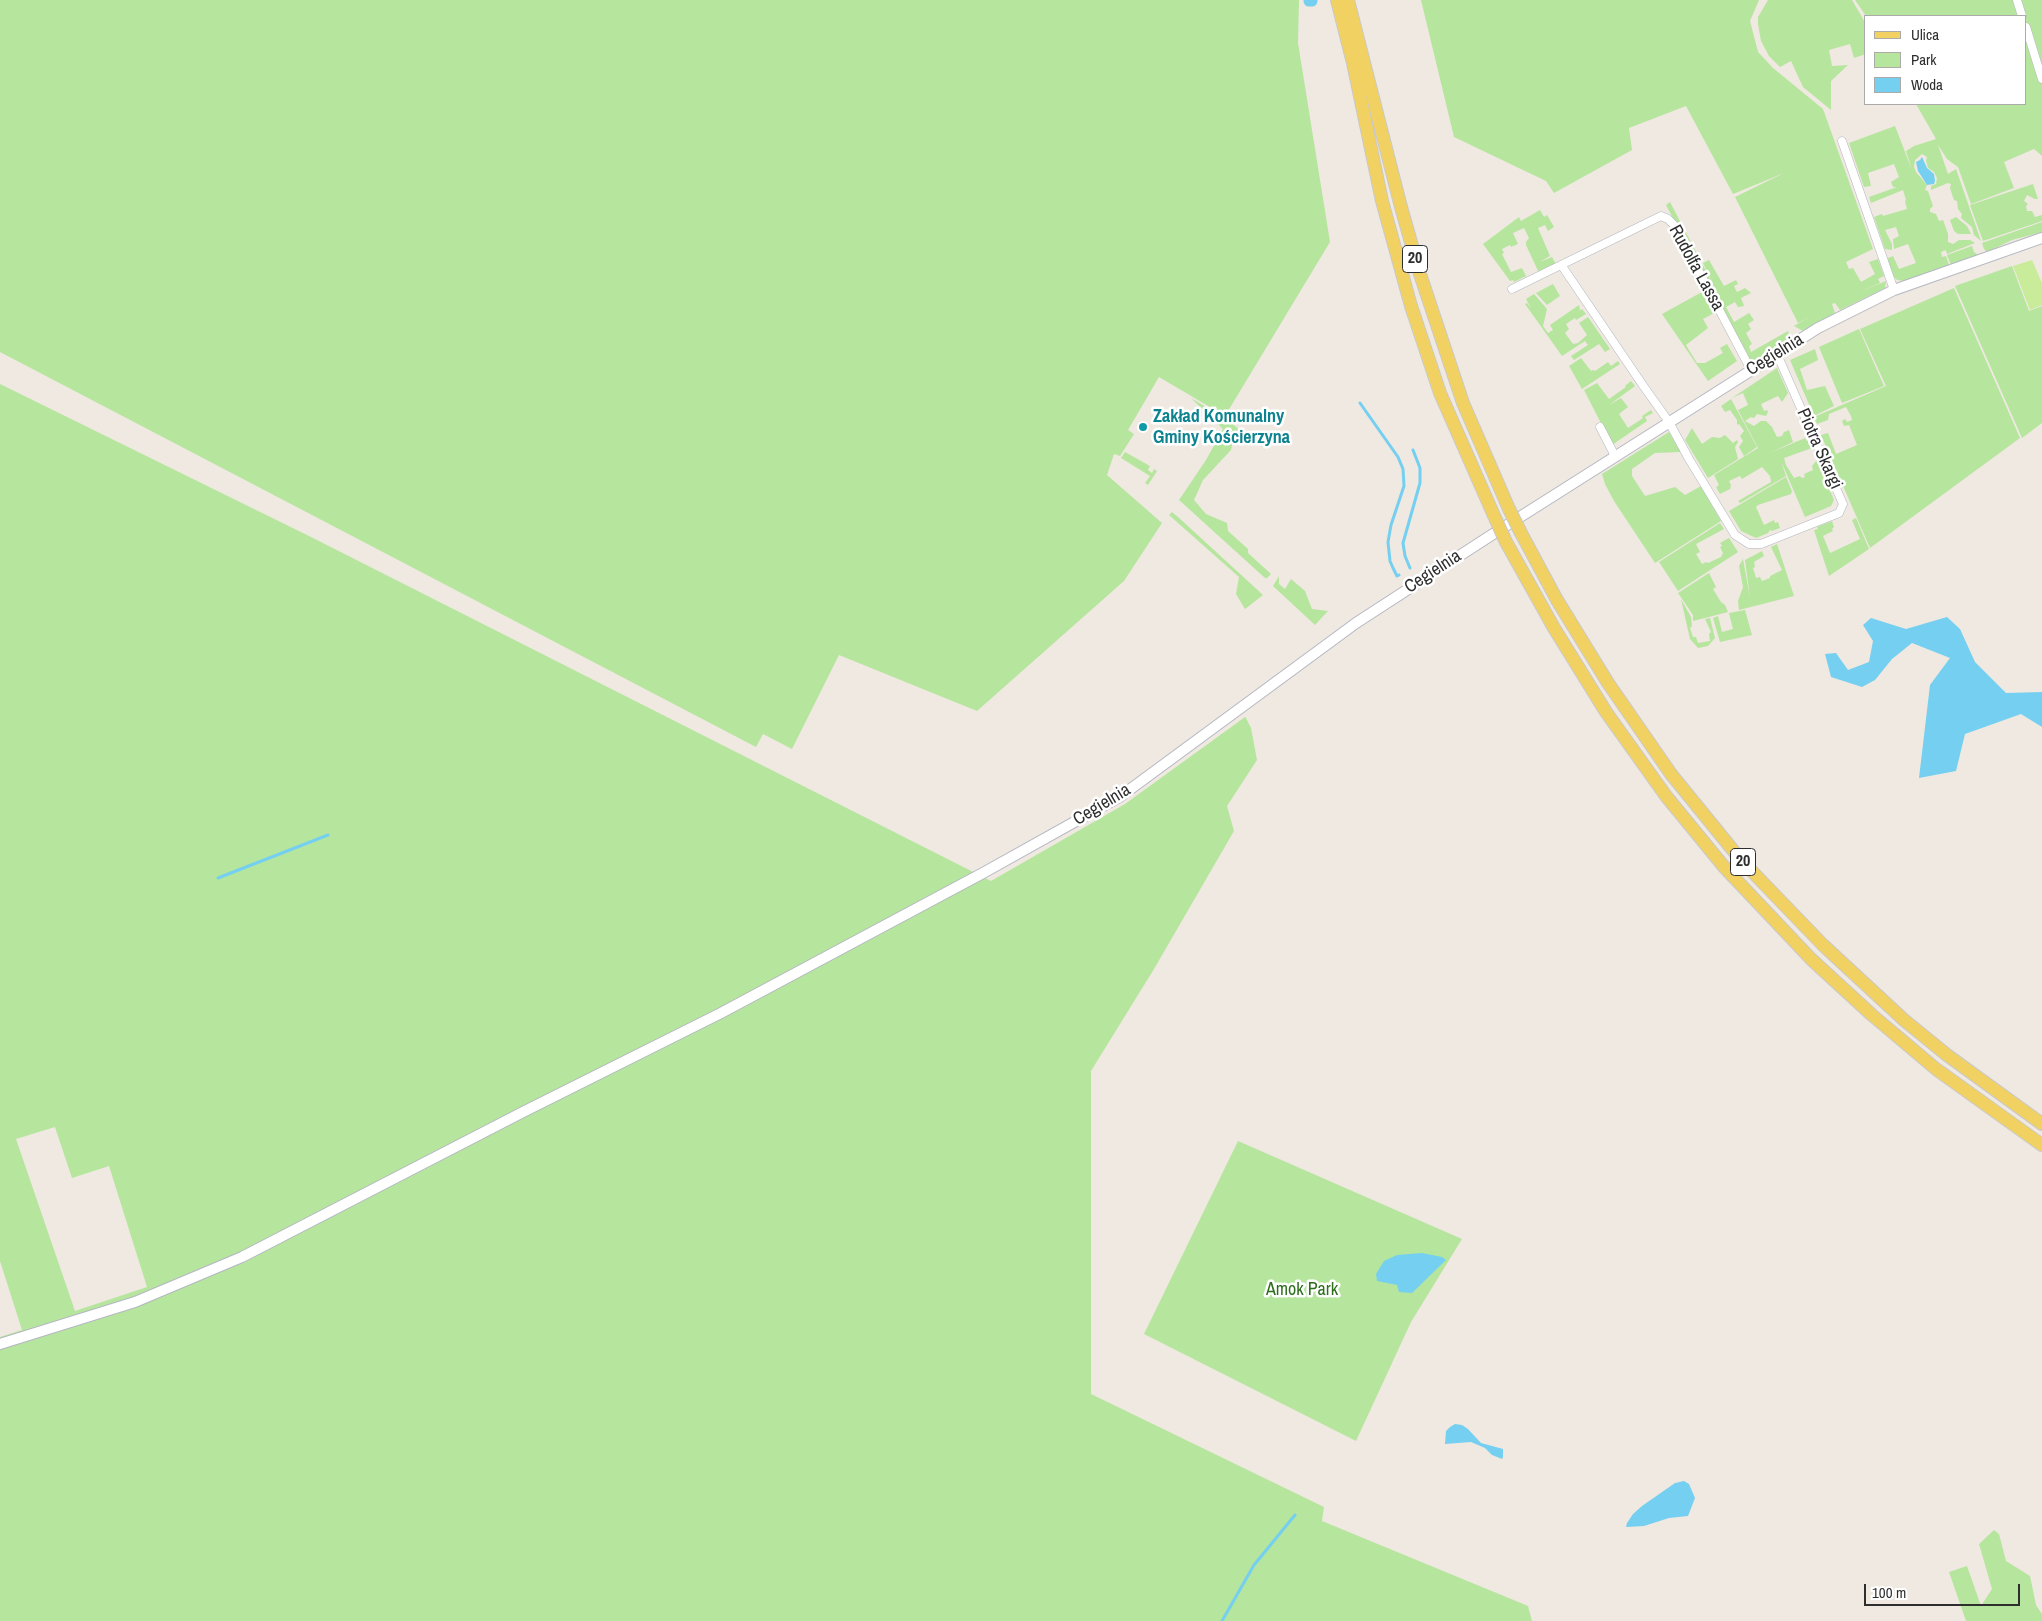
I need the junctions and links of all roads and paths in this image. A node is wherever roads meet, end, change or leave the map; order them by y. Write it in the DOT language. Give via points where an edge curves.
graph roads {
  1 [pos="1337,0"];
  2 [pos="1348,0"];
  3 [pos="2017,0"];
  4 [pos="2022,15"];
  5 [pos="2027,30"];
  6 [pos="2042,79"];
  7 [pos="1842,141"];
  8 [pos="2042,238"];
  9 [pos="1562,266"];
  10 [pos="1512,290"];
  11 [pos="1894,290"];
  12 [pos="1777,354"];
  13 [pos="1751,370"];
  14 [pos="1669,422"];
  15 [pos="1600,427"];
  16 [pos="1615,456"];
  17 [pos="2042,1124"];
  18 [pos="2042,1145"];
  19 [pos="0,1344"];
  1 -- 18 [label="main road, 20, bridge" via="1382,201 1411,306 1440,393 1506,542 1554,628 1602,705 1666,796 1725,868 1804,952 1936,1069"];
  2 -- 17 [label="main road, 20, bridge" via="1401,207 1463,403 1521,533 1568,619 1671,774 1736,854 1823,945 1904,1020"];
  3 -- 4 [label="street"];
  5 -- 6 [label="street"];
  7 -- 11 [label="street"];
  8 -- 11 [label="street, Cegielnia"];
  9 -- 10 [label="street, Rudolfa Lassa"];
  9 -- 13 [label="street, Rudolfa Lassa" via="1660,216 1668,219 1675,226"];
  9 -- 14 [label="street"];
  11 -- 12 [label="street, Cegielnia" via="1818,328"];
  12 -- 13 [label="street, Cegielnia"];
  12 -- 14 [label="street, Piotra Skargi" via="1843,504 1839,513 1761,544 1749,544 1735,534"];
  13 -- 14 [label="street, Cegielnia"];
  14 -- 16 [label="street, Cegielnia"];
  15 -- 16 [label="street"];
  16 -- 19 [label="street, Cegielnia" via="1356,623 1121,796 983,873 721,1014 242,1257 135,1302"];
}
